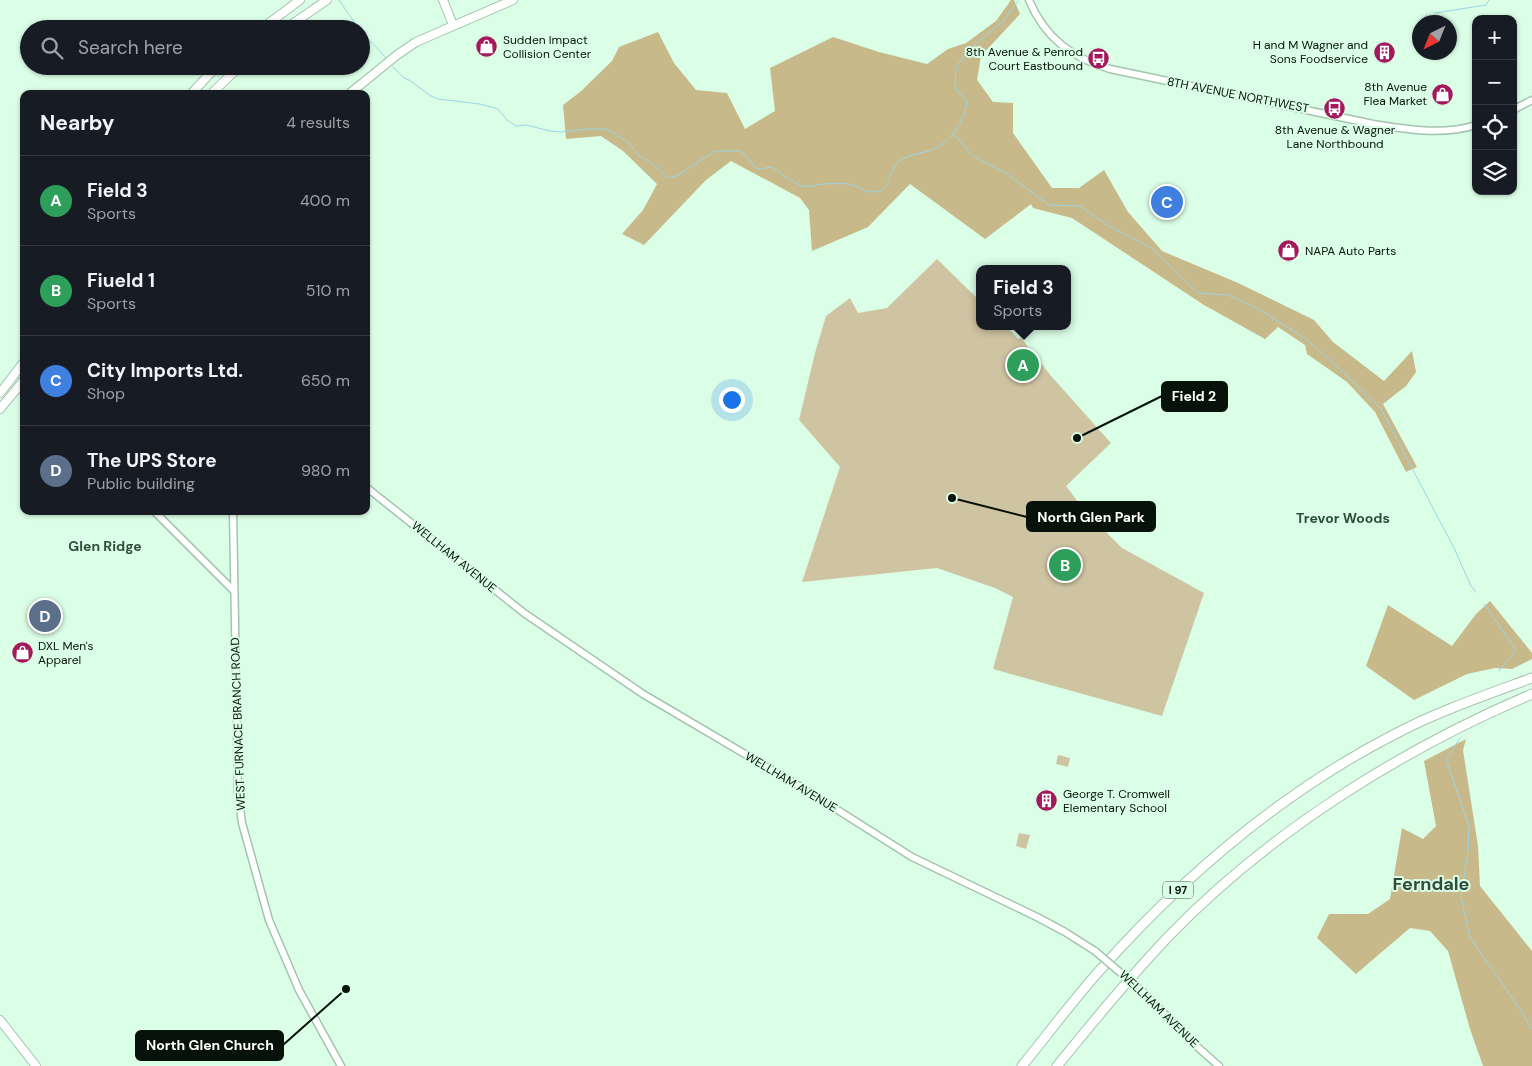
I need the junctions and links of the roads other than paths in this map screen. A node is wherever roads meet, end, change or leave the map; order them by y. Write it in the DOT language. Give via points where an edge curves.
graph roads {
  1 [pos="300,0"];
  2 [pos="327,0"];
  3 [pos="443,0"];
  4 [pos="513,0"];
  5 [pos="1029,0"];
  6 [pos="273,20"];
  7 [pos="298,20"];
  8 [pos="454,25"];
  9 [pos="209,75"];
  10 [pos="231,75"];
  11 [pos="195,90"];
  12 [pos="215,90"];
  13 [pos="354,90"];
  14 [pos="1532,100"];
  15 [pos="1517,108"];
  16 [pos="1472,126"];
  17 [pos="20,367"];
  18 [pos="17,371"];
  19 [pos="20,375"];
  20 [pos="20,385"];
  21 [pos="0,393"];
  22 [pos="0,410"];
  23 [pos="370,490"];
  24 [pos="158,515"];
  25 [pos="233,515"];
  26 [pos="234,591"];
  27 [pos="1532,678"];
  28 [pos="1532,694"];
  29 [pos="1532,700"];
  30 [pos="1498,709"];
  31 [pos="0,1020"];
  32 [pos="36,1066"];
  33 [pos="340,1066"];
  34 [pos="1022,1066"];
  35 [pos="1057,1066"];
  36 [pos="1219,1066"];
  1 -- 6 [label="main road"];
  2 -- 7 [label="main road"];
  3 -- 8 [label="main road"];
  4 -- 8 [label="main road"];
  5 -- 16 [label="street, 8TH AVENUE NORTHWEST" via="1052,38 1083,60 1110,70 1373,124 1412,130 1454,130"];
  8 -- 13 [label="main road" via="422,39 397,55"];
  9 -- 11 [label="main road"];
  10 -- 12 [label="main road"];
  14 -- 15 [label="street"];
  17 -- 18 [label="main road"];
  18 -- 19 [label="street"];
  18 -- 21 [label="main road"];
  20 -- 22 [label="main road"];
  23 -- 36 [label="street, WELLHAM AVENUE, bridge" via="524,613 643,694 912,857 1042,919 1095,951 1142,991"];
  24 -- 26 [label="street"];
  25 -- 26 [label="street, WEST FURNACE BRANCH ROAD"];
  26 -- 33 [label="street, WEST FURNACE BRANCH ROAD" via="238,792 242,823 271,925 299,990"];
  27 -- 34 [label="highway, I 97" via="1430,717 1382,741 1305,788 1256,823 1151,916 1100,971"];
  28 -- 30 [label="highway, I 97"];
  29 -- 30 [label="highway"];
  30 -- 35 [label="highway, I 97" via="1356,786 1250,862 1169,936 1119,990"];
  31 -- 32 [label="main road"];
}
